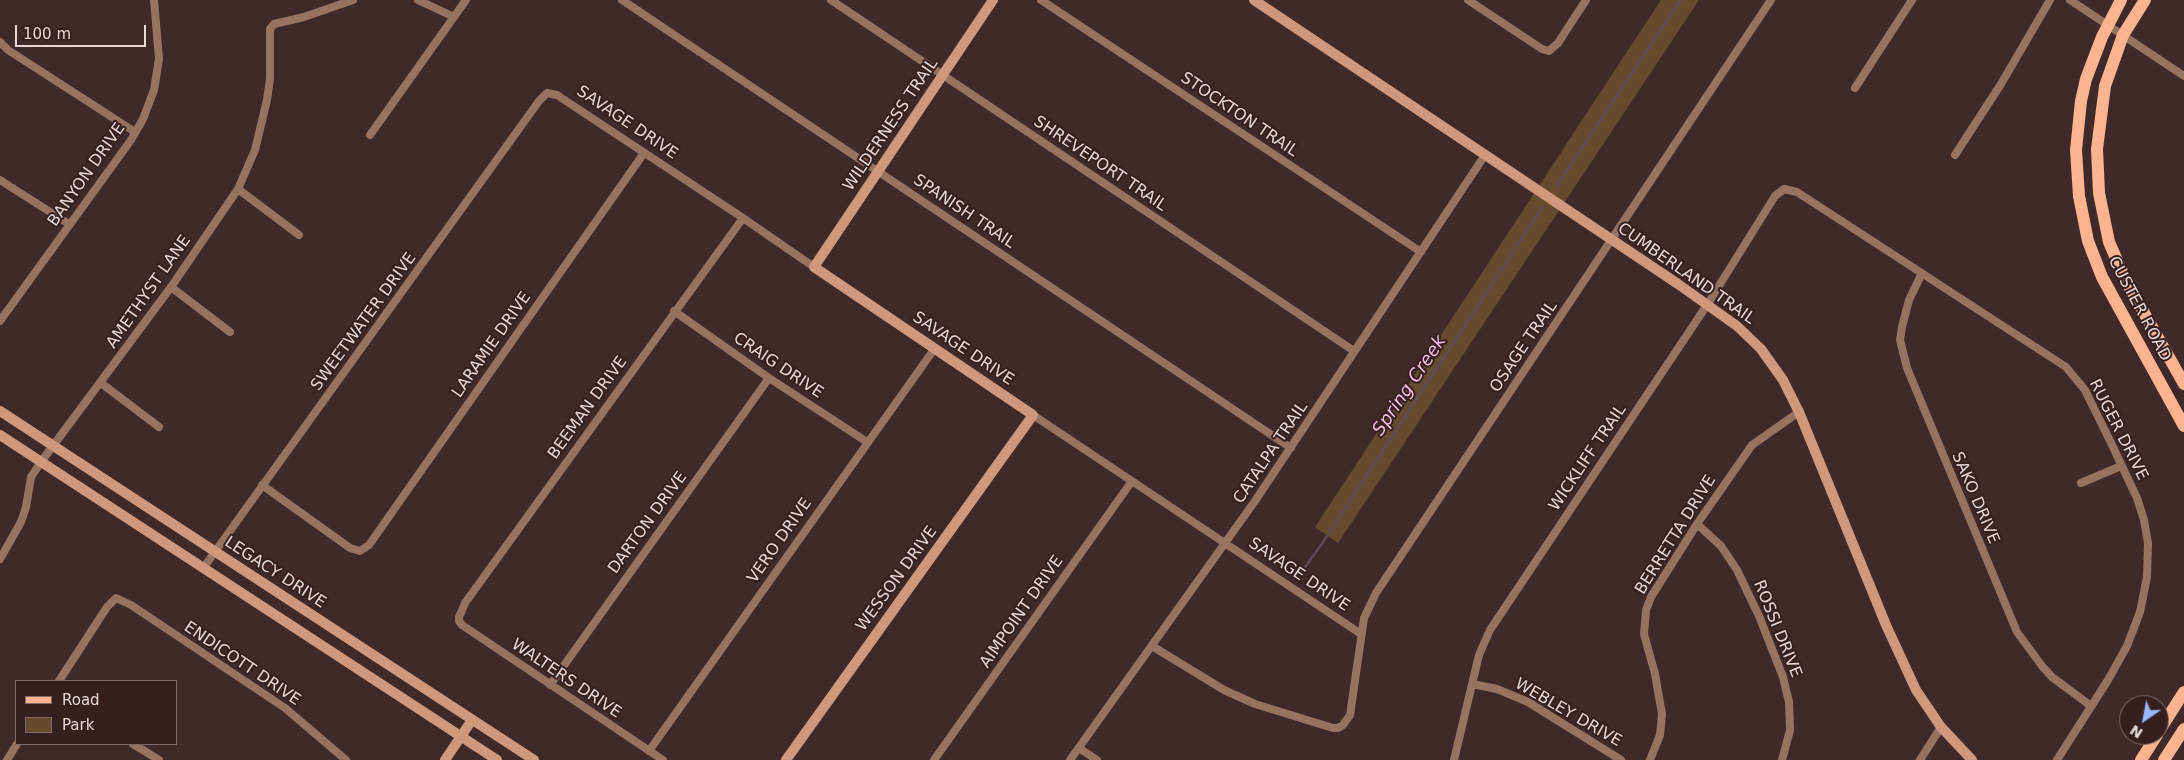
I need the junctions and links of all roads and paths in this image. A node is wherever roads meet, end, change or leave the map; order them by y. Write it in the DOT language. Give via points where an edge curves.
graph roads {
  1 [pos="154,0"];
  2 [pos="353,0"];
  3 [pos="418,0"];
  4 [pos="466,0"];
  5 [pos="622,0"];
  6 [pos="831,0"];
  7 [pos="993,0"];
  8 [pos="1041,0"];
  9 [pos="1254,0"];
  10 [pos="1468,0"];
  11 [pos="1586,0"];
  12 [pos="1770,0"];
  13 [pos="1912,0"];
  14 [pos="2050,0"];
  15 [pos="2070,0"];
  16 [pos="2121,0"];
  17 [pos="2145,0"];
  18 [pos="454,17"];
  19 [pos="2108,24"];
  20 [pos="2123,35"];
  21 [pos="0,42"];
  22 [pos="943,75"];
  23 [pos="2184,76"];
  24 [pos="1855,88"];
  25 [pos="547,93"];
  26 [pos="135,132"];
  27 [pos="370,135"];
  28 [pos="644,153"];
  29 [pos="1485,155"];
  30 [pos="1955,155"];
  31 [pos="878,171"];
  32 [pos="0,180"];
  33 [pos="238,189"];
  34 [pos="1784,189"];
  35 [pos="2098,193"];
  36 [pos="2079,196"];
  37 [pos="743,218"];
  38 [pos="69,224"];
  39 [pos="299,235"];
  40 [pos="1612,240"];
  41 [pos="1421,252"];
  42 [pos="814,267"];
  43 [pos="1922,273"];
  44 [pos="171,287"];
  45 [pos="1707,305"];
  46 [pos="674,311"];
  47 [pos="1,317"];
  48 [pos="230,332"];
  49 [pos="935,348"];
  50 [pos="1354,351"];
  51 [pos="769,378"];
  52 [pos="102,383"];
  53 [pos="2184,384"];
  54 [pos="0,411"];
  55 [pos="1799,412"];
  56 [pos="1033,415"];
  57 [pos="2184,426"];
  58 [pos="159,427"];
  59 [pos="0,435"];
  60 [pos="867,442"];
  61 [pos="54,446"];
  62 [pos="1291,448"];
  63 [pos="41,462"];
  64 [pos="2121,466"];
  65 [pos="1132,481"];
  66 [pos="2081,483"];
  67 [pos="262,485"];
  68 [pos="1697,524"];
  69 [pos="1226,544"];
  70 [pos="215,552"];
  71 [pos="0,559"];
  72 [pos="204,568"];
  73 [pos="459,617"];
  74 [pos="1361,634"];
  75 [pos="1152,646"];
  76 [pos="60,680"];
  77 [pos="1472,684"];
  78 [pos="550,685"];
  79 [pos="2184,692"];
  80 [pos="2091,706"];
  81 [pos="2169,715"];
  82 [pos="472,720"];
  83 [pos="1941,727"];
  84 [pos="2184,729"];
  85 [pos="461,736"];
  86 [pos="16,745"];
  87 [pos="136,745"];
  88 [pos="2151,745"];
  89 [pos="1079,748"];
  90 [pos="649,750"];
  91 [pos="6,760"];
  92 [pos="159,760"];
  93 [pos="346,760"];
  94 [pos="445,760"];
  95 [pos="497,760"];
  96 [pos="534,760"];
  97 [pos="662,760"];
  98 [pos="786,760"];
  99 [pos="934,760"];
  100 [pos="1070,760"];
  101 [pos="1097,760"];
  102 [pos="1454,760"];
  103 [pos="1621,760"];
  104 [pos="1650,760"];
  105 [pos="1782,760"];
  106 [pos="1920,760"];
  107 [pos="1972,760"];
  108 [pos="2056,760"];
  109 [pos="2141,760"];
  110 [pos="2164,760"];
  1 -- 26 [label="street, BANYON DRIVE" via="159,59 157,73 148,106"];
  2 -- 33 [label="street, AMETHYST LANE" via="274,24 270,30 270,78 262,124"];
  3 -- 18 [label="street"];
  4 -- 18 [label="street"];
  5 -- 31 [label="street, SPANISH TRAIL"];
  6 -- 22 [label="street, SHREVEPORT TRAIL"];
  7 -- 22 [label="street, WILDERNESS TRAIL"];
  8 -- 41 [label="street, STOCKTON TRAIL"];
  9 -- 29 [label="street, CUMBERLAND TRAIL"];
  10 -- 11 [label="street" via="1549,51"];
  12 -- 40 [label="street, OSAGE TRAIL"];
  13 -- 24 [label="street"];
  14 -- 30 [label="street"];
  15 -- 19 [label="street"];
  16 -- 19 [label="main road, CUSTER ROAD"];
  17 -- 20 [label="main road, CUSTER ROAD"];
  18 -- 27 [label="street"];
  19 -- 20 [label="street"];
  19 -- 36 [label="main road, CUSTER ROAD" via="2091,66 2082,101 2076,150"];
  20 -- 23 [label="street"];
  20 -- 35 [label="main road, CUSTER ROAD" via="2102,102 2097,149"];
  21 -- 26 [label="street"];
  22 -- 31 [label="street, WILDERNESS TRAIL"];
  22 -- 50 [label="street, SHREVEPORT TRAIL"];
  25 -- 28 [label="street, SAVAGE DRIVE" via="557,95"];
  25 -- 67 [label="street, SWEETWATER DRIVE"];
  26 -- 38 [label="street, BANYON DRIVE"];
  28 -- 37 [label="street, SAVAGE DRIVE"];
  28 -- 67 [label="street, LARAMIE DRIVE" via="369,545 360,551 350,548"];
  29 -- 40 [label="street, CUMBERLAND TRAIL"];
  29 -- 41 [label="street, CATALPA TRAIL"];
  31 -- 42 [label="street, WILDERNESS TRAIL"];
  31 -- 62 [label="street, SPANISH TRAIL"];
  32 -- 38 [label="street"];
  33 -- 39 [label="street"];
  33 -- 44 [label="street, AMETHYST LANE"];
  34 -- 43 [label="street, RUGER DRIVE" via="1797,192"];
  34 -- 45 [label="street, WICKLIFF TRAIL" via="1775,196"];
  35 -- 36 [label="main road"];
  35 -- 53 [label="main road, CUSTER ROAD" via="2109,242 2126,281"];
  36 -- 57 [label="main road, CUSTER ROAD" via="2088,241 2102,277"];
  37 -- 42 [label="street, SAVAGE DRIVE"];
  37 -- 46 [label="street, BEEMAN DRIVE"];
  38 -- 47 [label="street, BANYON DRIVE"];
  40 -- 45 [label="street, CUMBERLAND TRAIL"];
  40 -- 74 [label="street, OSAGE TRAIL" via="1376,593 1364,618"];
  41 -- 50 [label="street, CATALPA TRAIL"];
  42 -- 49 [label="street, SAVAGE DRIVE"];
  43 -- 64 [label="street, RUGER DRIVE" via="2066,367 2084,390"];
  43 -- 80 [label="street, SAKO DRIVE" via="1909,300 1902,327 1900,340 1907,368 2017,632 2052,677"];
  44 -- 48 [label="street"];
  44 -- 52 [label="street, AMETHYST LANE"];
  45 -- 55 [label="street, CUMBERLAND TRAIL" via="1737,326 1761,349 1783,380"];
  45 -- 77 [label="street, WICKLIFF TRAIL" via="1490,630 1479,655"];
  46 -- 51 [label="street, CRAIG DRIVE"];
  46 -- 73 [label="street, BEEMAN DRIVE" via="465,603"];
  49 -- 56 [label="street, SAVAGE DRIVE"];
  49 -- 60 [label="street, VERO DRIVE"];
  50 -- 62 [label="street, CATALPA TRAIL"];
  51 -- 60 [label="street, CRAIG DRIVE"];
  51 -- 78 [label="street, DARTON DRIVE"];
  52 -- 58 [label="street"];
  52 -- 61 [label="street, AMETHYST LANE"];
  54 -- 61 [label="street, LEGACY DRIVE"];
  55 -- 68 [label="street, BERRETTA DRIVE" via="1752,445"];
  55 -- 83 [label="street, CUMBERLAND TRAIL" via="1903,662 1916,690"];
  56 -- 65 [label="street, SAVAGE DRIVE"];
  56 -- 98 [label="street, WESSON DRIVE"];
  59 -- 63 [label="street"];
  60 -- 90 [label="street, VERO DRIVE"];
  61 -- 63 [label="street, AMETHYST LANE"];
  61 -- 70 [label="street, LEGACY DRIVE"];
  62 -- 69 [label="street, CATALPA TRAIL"];
  63 -- 71 [label="street, AMETHYST LANE" via="31,477 21,522"];
  63 -- 72 [label="street"];
  64 -- 66 [label="street"];
  64 -- 80 [label="street, RUGER DRIVE" via="2144,520 2148,543 2147,577 2140,612 2127,646"];
  65 -- 69 [label="street, SAVAGE DRIVE"];
  65 -- 99 [label="street, AIMPOINT DRIVE"];
  67 -- 70 [label="street, SWEETWATER DRIVE"];
  68 -- 104 [label="street, BERRETTA DRIVE" via="1657,586 1646,610 1645,639 1662,714 1660,735"];
  68 -- 105 [label="street, ROSSI DRIVE" via="1721,546 1737,570 1783,677 1789,702 1790,730"];
  69 -- 74 [label="street, SAVAGE DRIVE"];
  69 -- 75 [label="street, CATALPA TRAIL"];
  70 -- 72 [label="street, SWEETWATER DRIVE"];
  70 -- 82 [label="street, LEGACY DRIVE"];
  72 -- 85 [label="street"];
  73 -- 78 [label="street, WALTERS DRIVE" via="462,625"];
  74 -- 75 [label="street, OSAGE TRAIL" via="1350,715 1338,728 1256,704 1224,690"];
  75 -- 89 [label="street, CATALPA TRAIL"];
  76 -- 93 [label="street, ENDICOTT DRIVE" via="116,598 284,708"];
  77 -- 102 [label="street, WICKLIFF TRAIL"];
  77 -- 103 [label="street, WEBLEY DRIVE" via="1497,688 1528,702"];
  78 -- 90 [label="street, WALTERS DRIVE"];
  79 -- 81 [label="main road"];
  80 -- 108 [label="street, RUGER DRIVE"];
  82 -- 85 [label="street"];
  82 -- 96 [label="street, LEGACY DRIVE"];
  83 -- 106 [label="street"];
  83 -- 107 [label="street, CUMBERLAND TRAIL"];
  84 -- 110 [label="main road"];
  85 -- 94 [label="street"];
  85 -- 95 [label="street"];
  86 -- 91 [label="street"];
  87 -- 92 [label="street"];
  88 -- 109 [label="main road"];
  89 -- 100 [label="street, CATALPA TRAIL"];
  89 -- 101 [label="street"];
  90 -- 97 [label="street, WALTERS DRIVE"];
}
